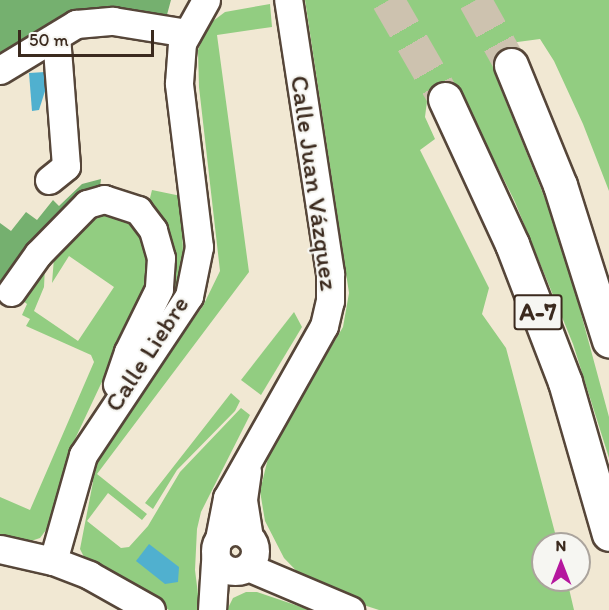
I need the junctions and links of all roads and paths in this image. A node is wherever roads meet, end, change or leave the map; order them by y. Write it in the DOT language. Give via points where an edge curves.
graph roads {
  1 [pos="206,0"];
  2 [pos="288,0"];
  3 [pos="187,33"];
  4 [pos="56,36"];
  5 [pos="511,65"];
  6 [pos="0,69"];
  7 [pos="445,99"];
  8 [pos="49,180"];
  9 [pos="11,292"];
  10 [pos="609,340"];
  11 [pos="107,415"];
  12 [pos="250,455"];
  13 [pos="609,534"];
  14 [pos="218,543"];
  15 [pos="0,549"];
  16 [pos="248,555"];
  17 [pos="53,561"];
  18 [pos="151,610"];
  19 [pos="214,610"];
  20 [pos="350,610"];
  1 -- 3 [label="street, Calle Liebre"];
  2 -- 12 [label="street, Calle Juan Vázquez" via="330,273 330,301 324,326"];
  3 -- 4 [label="street" via="113,21 76,24"];
  3 -- 11 [label="street, Calle Liebre" via="182,42 179,83 199,247 189,296"];
  4 -- 6 [label="street"];
  4 -- 8 [label="street" via="66,166"];
  5 -- 10 [label="highway, A-7" via="560,184"];
  7 -- 13 [label="highway, A-7" via="512,244 565,382"];
  9 -- 11 [label="street" via="38,254 87,204 104,200 138,210 153,230 161,258 159,289 128,352"];
  11 -- 17 [label="street, Calle Liebre" via="83,455"];
  12 -- 14 [label="street, Calle Juan Vázquez" via="227,498"];
  12 -- 16 [label="street, Calle Juan Vázquez" via="243,500"];
  14 -- 16 [label="street" via="221,566"];
  14 -- 19 [label="street"];
  15 -- 17 [label="street"];
  16 -- 19 [label="street" via="222,591"];
  16 -- 20 [label="street" via="304,591"];
  17 -- 18 [label="street" via="89,575"];
}
